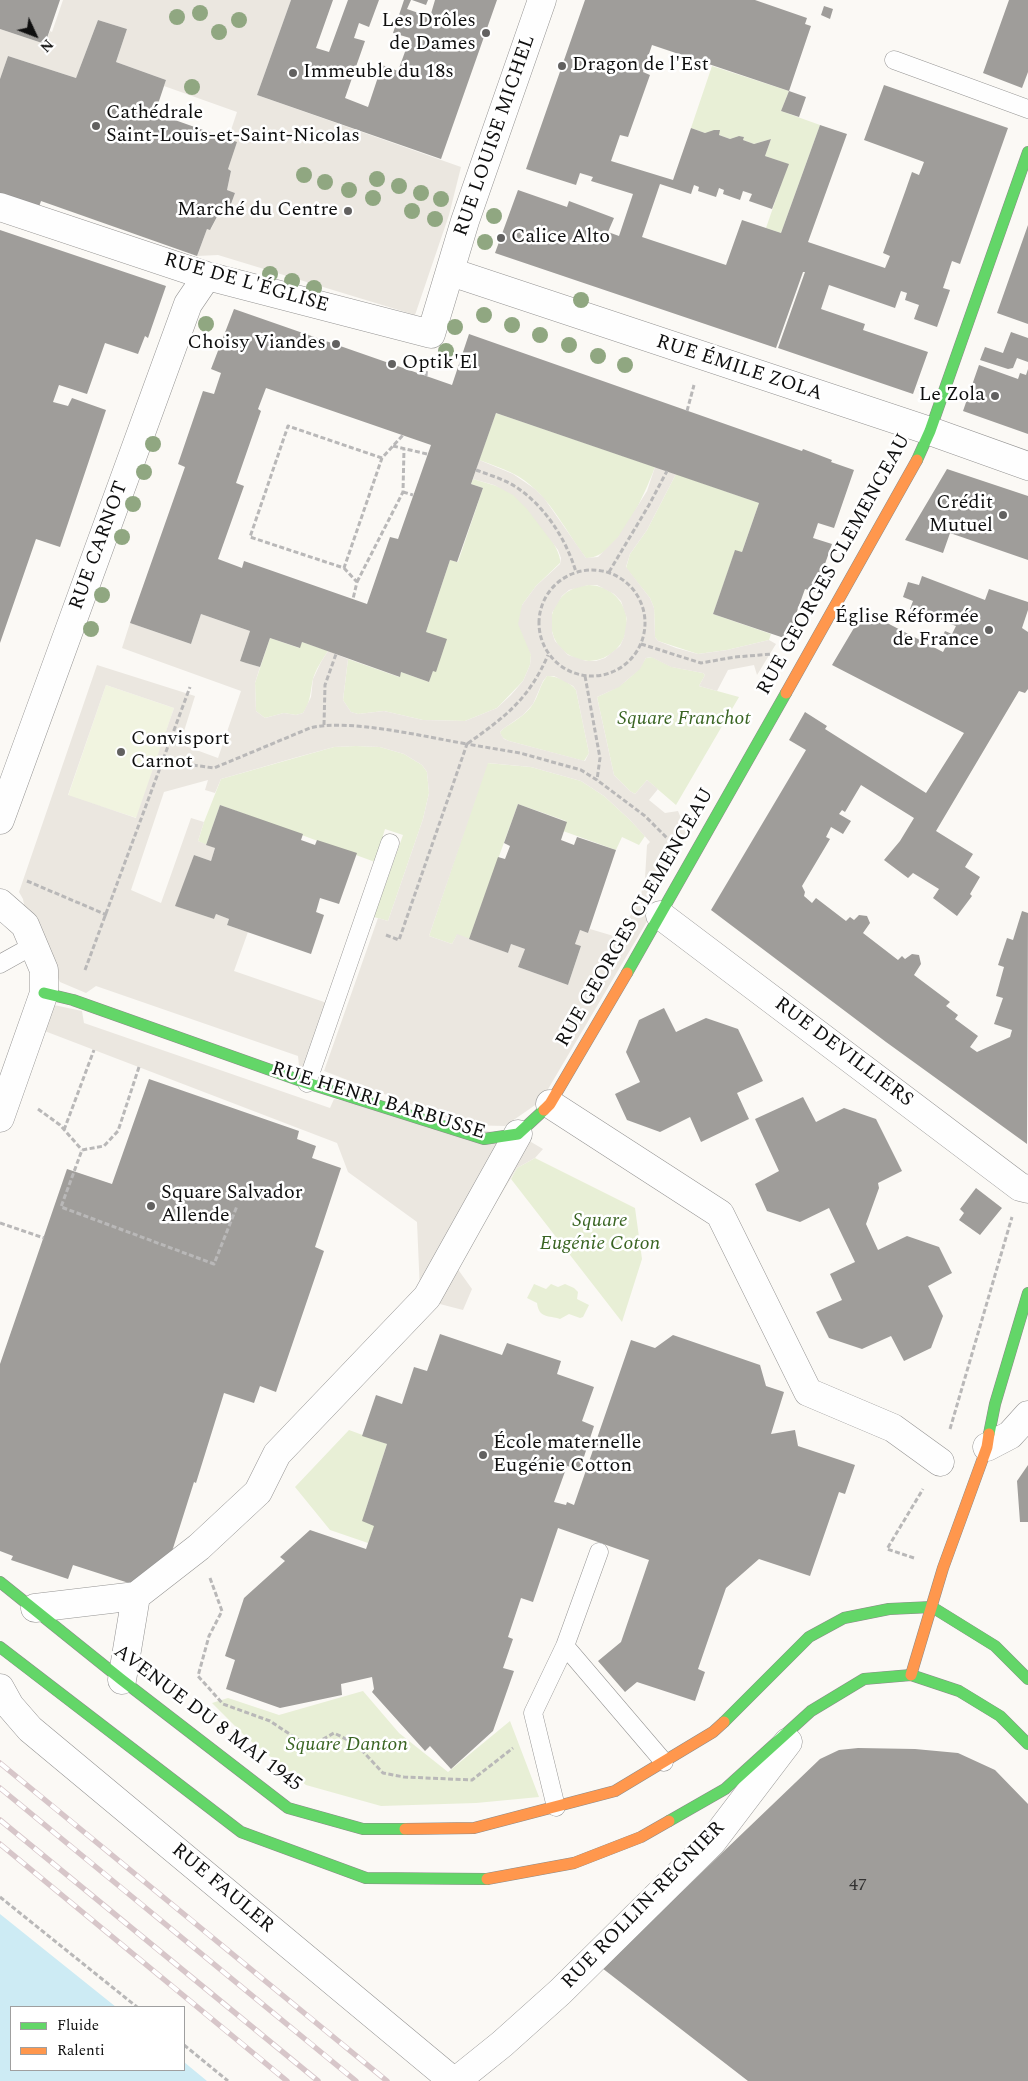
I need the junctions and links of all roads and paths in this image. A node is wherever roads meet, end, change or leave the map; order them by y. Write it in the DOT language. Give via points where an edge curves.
graph roads {
  1 [pos="542,0"];
  2 [pos="894,60"];
  3 [pos="1028,109"];
  4 [pos="1028,152"];
  5 [pos="0,207"];
  6 [pos="451,272"];
  7 [pos="207,276"];
  8 [pos="930,431"];
  9 [pos="403,435"];
  10 [pos="393,446"];
  11 [pos="404,449"];
  12 [pos="427,454"];
  13 [pos="382,458"];
  14 [pos="1028,466"];
  15 [pos="476,470"];
  16 [pos="667,471"];
  17 [pos="403,492"];
  18 [pos="413,496"];
  19 [pos="344,568"];
  20 [pos="576,572"];
  21 [pos="609,572"];
  22 [pos="357,582"];
  23 [pos="353,599"];
  24 [pos="641,644"];
  25 [pos="336,654"];
  26 [pos="548,654"];
  27 [pos="801,665"];
  28 [pos="585,676"];
  29 [pos="190,687"];
  30 [pos="324,725"];
  31 [pos="467,744"];
  32 [pos="163,760"];
  33 [pos="597,780"];
  34 [pos="0,820"];
  35 [pos="390,843"];
  36 [pos="664,846"];
  37 [pos="24,880"];
  38 [pos="0,903"];
  39 [pos="107,915"];
  40 [pos="660,915"];
  41 [pos="361,926"];
  42 [pos="34,945"];
  43 [pos="0,964"];
  44 [pos="44,993"];
  45 [pos="73,1000"];
  46 [pos="94,1050"];
  47 [pos="139,1067"];
  48 [pos="307,1083"];
  49 [pos="550,1104"];
  50 [pos="39,1110"];
  51 [pos="0,1118"];
  52 [pos="64,1130"];
  53 [pos="518,1134"];
  54 [pos="82,1150"];
  55 [pos="1024,1188"];
  56 [pos="237,1206"];
  57 [pos="0,1223"];
  58 [pos="44,1238"];
  59 [pos="1028,1293"];
  60 [pos="1028,1415"];
  61 [pos="987,1447"];
  62 [pos="940,1462"];
  63 [pos="199,1548"];
  64 [pos="599,1552"];
  65 [pos="943,1568"];
  66 [pos="0,1582"];
  67 [pos="136,1596"];
  68 [pos="932,1607"];
  69 [pos="35,1608"];
  70 [pos="565,1646"];
  71 [pos="0,1647"];
  72 [pos="911,1675"];
  73 [pos="1028,1679"];
  74 [pos="122,1680"];
  75 [pos="0,1688"];
  76 [pos="811,1712"];
  77 [pos="537,1729"];
  78 [pos="1028,1744"];
  79 [pos="664,1762"];
  80 [pos="556,1807"];
  81 [pos="0,1897"];
  82 [pos="136,2006"];
  83 [pos="185,2046"];
  84 [pos="228,2081"];
  85 [pos="455,2081"];
  1 -- 6 [label="street, RUE LOUISE MICHEL" via="465,221"];
  2 -- 3 [label="lane"];
  4 -- 8 [label="main road, RUE GEORGES CLEMENCEAU"];
  5 -- 7 [label="street, RUE DE L'ÉGLISE"];
  6 -- 7 [label="street, RUE DE L'ÉGLISE" via="431,334"];
  6 -- 8 [label="street, RUE ÉMILE ZOLA"];
  7 -- 34 [label="street, RUE CARNOT" via="188,304"];
  8 -- 14 [label="street, RUE ÉMILE ZOLA"];
  8 -- 27 [label="main road, RUE GEORGES CLEMENCEAU" via="915,465"];
  9 -- 10 [label="path"];
  10 -- 11 [label="path"];
  10 -- 13 [label="path"];
  11 -- 12 [label="path"];
  11 -- 17 [label="path"];
  13 -- 19 [label="path"];
  13 -- 19 [label="path" via="288,426 256,518 250,536"];
  15 -- 20 [label="path" via="515,486 540,507 569,550"];
  16 -- 21 [label="path"];
  17 -- 18 [label="path"];
  17 -- 22 [label="path"];
  19 -- 22 [label="path"];
  20 -- 21 [label="path"];
  20 -- 26 [label="path" via="554,585 541,606 539,631"];
  21 -- 24 [label="path" via="630,586 643,607 645,619"];
  22 -- 23 [label="path"];
  24 -- 27 [label="path" via="701,663 770,653"];
  24 -- 28 [label="path" via="636,654 619,670 597,677"];
  25 -- 30 [label="path" via="325,684"];
  26 -- 28 [label="path" via="564,669"];
  26 -- 31 [label="path" via="522,699 504,718"];
  27 -- 40 [label="main road, RUE GEORGES CLEMENCEAU"];
  28 -- 33 [label="path" via="600,758"];
  29 -- 32 [label="path"];
  30 -- 31 [label="path"];
  30 -- 32 [label="path" via="214,768"];
  31 -- 33 [label="path" via="520,753 581,770"];
  31 -- 41 [label="path" via="399,940"];
  32 -- 39 [label="path"];
  33 -- 36 [label="path" via="668,838"];
  35 -- 41 [label="lane"];
  37 -- 39 [label="path"];
  38 -- 42 [label="street" via="25,925"];
  39 -- 45 [label="path"];
  40 -- 49 [label="main road, RUE GEORGES CLEMENCEAU"];
  40 -- 55 [label="street, RUE DEVILLIERS"];
  41 -- 48 [label="lane"];
  42 -- 43 [label="lane"];
  42 -- 44 [label="street" via="44,970"];
  44 -- 45 [label="main road, RUE HENRI BARBUSSE"];
  44 -- 51 [label="street"];
  45 -- 48 [label="main road, RUE HENRI BARBUSSE"];
  46 -- 52 [label="path"];
  47 -- 54 [label="path" via="118,1131 104,1146"];
  48 -- 53 [label="main road, RUE HENRI BARBUSSE" via="484,1139"];
  49 -- 53 [label="main road"];
  49 -- 62 [label="street" via="720,1214 808,1392 893,1428"];
  50 -- 52 [label="path"];
  52 -- 54 [label="path"];
  53 -- 63 [label="street" via="427,1297 277,1454 258,1492"];
  54 -- 56 [label="path" via="61,1207 214,1264"];
  55 -- 62 [label="path"];
  57 -- 58 [label="path"];
  59 -- 61 [label="main road" via="995,1404"];
  60 -- 61 [label="street" via="1010,1435"];
  61 -- 65 [label="main road"];
  62 -- 65 [label="path" via="887,1549"];
  63 -- 67 [label="street"];
  63 -- 77 [label="path" via="222,1611 208,1636 198,1676 223,1704 270,1721 309,1747 334,1733 356,1744 383,1773 404,1777 472,1780"];
  64 -- 70 [label="lane"];
  65 -- 68 [label="main road"];
  66 -- 69 [label="main road, AVENUE DU 8 MAI 1945"];
  67 -- 69 [label="street"];
  67 -- 74 [label="street"];
  68 -- 72 [label="main road"];
  68 -- 73 [label="main road" via="995,1646"];
  68 -- 79 [label="main road, AVENUE DU 8 MAI 1945" via="889,1609 844,1618 809,1637 713,1732"];
  69 -- 74 [label="main road, AVENUE DU 8 MAI 1945"];
  70 -- 77 [label="lane" via="533,1713"];
  70 -- 79 [label="lane"];
  71 -- 76 [label="main road" via="241,1832 366,1878 484,1880 574,1863 641,1837 725,1789"];
  72 -- 76 [label="main road" via="864,1679"];
  72 -- 78 [label="main road" via="959,1691 1000,1716"];
  74 -- 80 [label="main road, AVENUE DU 8 MAI 1945" via="288,1808 298,1811 363,1829 474,1828"];
  75 -- 85 [label="street, RUE FAULER" via="10,1706 30,1728"];
  76 -- 85 [label="street, RUE ROLLIN-REGNIER" via="712,1842 560,1992"];
  77 -- 80 [label="lane"];
  79 -- 80 [label="main road, AVENUE DU 8 MAI 1945" via="615,1791"];
  81 -- 82 [label="path"];
  83 -- 84 [label="path"];
}
